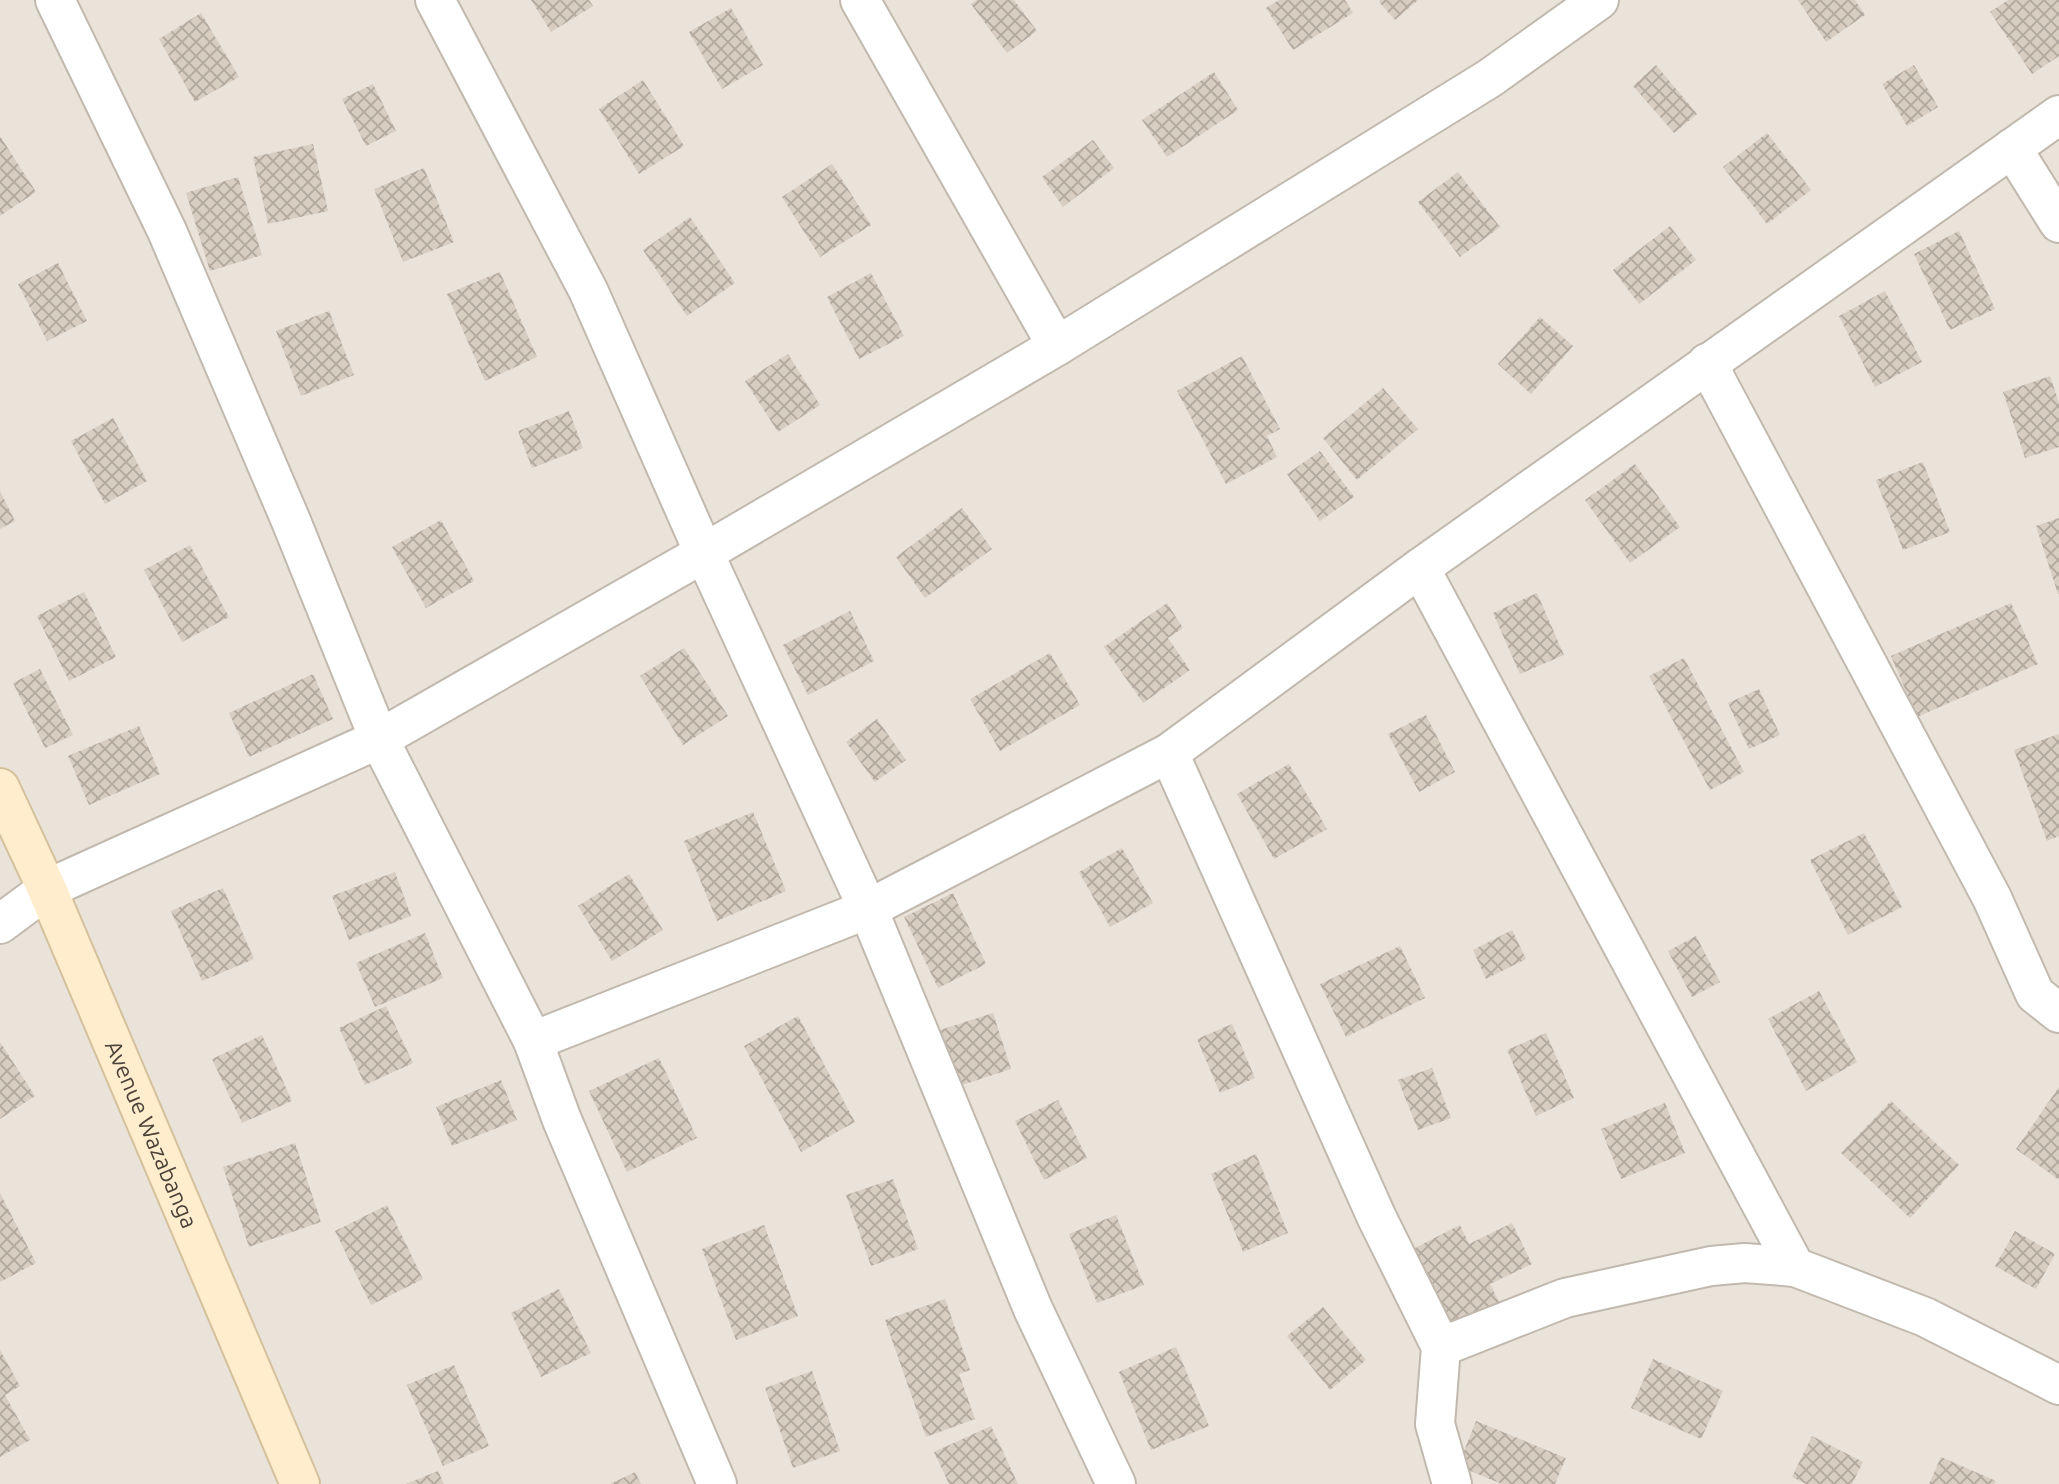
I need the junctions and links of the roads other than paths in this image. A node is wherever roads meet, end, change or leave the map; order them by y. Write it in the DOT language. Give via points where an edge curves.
graph roads {
  1 [pos="55,0"];
  2 [pos="435,0"];
  3 [pos="860,0"];
  4 [pos="1599,0"];
  5 [pos="2059,115"];
  6 [pos="2012,148"];
  7 [pos="2059,223"];
  8 [pos="1057,346"];
  9 [pos="1707,363"];
  10 [pos="704,553"];
  11 [pos="1420,568"];
  12 [pos="379,739"];
  13 [pos="1169,753"];
  14 [pos="0,788"];
  15 [pos="47,889"];
  16 [pos="868,909"];
  17 [pos="0,924"];
  18 [pos="2059,1013"];
  19 [pos="533,1041"];
  20 [pos="1795,1266"];
  21 [pos="1441,1347"];
  22 [pos="2059,1385"];
  23 [pos="300,1484"];
  24 [pos="718,1484"];
  25 [pos="1116,1484"];
  26 [pos="1452,1484"];
  1 -- 12 [label="street" via="167,231"];
  2 -- 10 [label="street" via="588,290"];
  3 -- 8 [label="street"];
  4 -- 8 [label="street" via="1490,78"];
  5 -- 6 [label="street"];
  6 -- 7 [label="street"];
  6 -- 9 [label="street"];
  8 -- 10 [label="street"];
  9 -- 11 [label="street"];
  9 -- 18 [label="street" via="1992,898 2035,994"];
  10 -- 12 [label="street"];
  10 -- 16 [label="street"];
  11 -- 13 [label="street"];
  11 -- 20 [label="street"];
  12 -- 15 [label="street"];
  12 -- 19 [label="street"];
  13 -- 16 [label="street"];
  13 -- 21 [label="street" via="1377,1218"];
  14 -- 15 [label="main road, Avenue Wazabanga"];
  15 -- 17 [label="street"];
  15 -- 23 [label="main road, Avenue Wazabanga"];
  16 -- 19 [label="street"];
  16 -- 25 [label="street" via="1033,1309"];
  19 -- 24 [label="street" via="562,1120"];
  20 -- 21 [label="street" via="1711,1266 1565,1298"];
  20 -- 22 [label="street" via="1926,1317"];
  21 -- 26 [label="street" via="1435,1424"];
}
